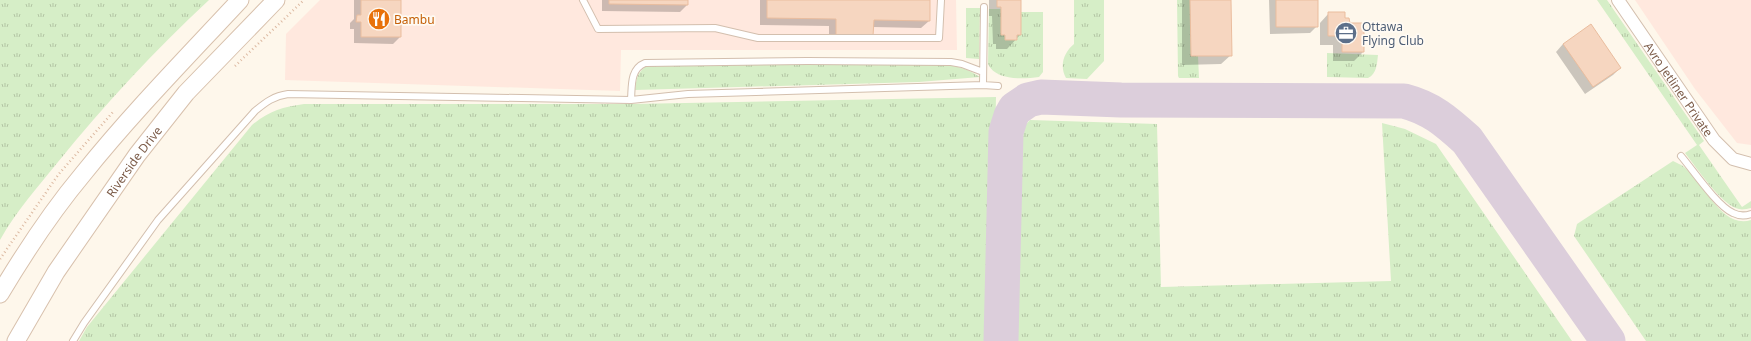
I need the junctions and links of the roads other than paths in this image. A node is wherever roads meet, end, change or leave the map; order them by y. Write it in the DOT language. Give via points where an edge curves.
graph roads {
  1 [pos="240,0"];
  2 [pos="276,0"];
  3 [pos="583,0"];
  4 [pos="941,0"];
  5 [pos="1618,0"];
  6 [pos="984,7"];
  7 [pos="983,72"];
  8 [pos="983,85"];
  9 [pos="998,86"];
  10 [pos="631,100"];
  11 [pos="1681,156"];
  12 [pos="1751,164"];
  13 [pos="1751,214"];
  14 [pos="0,294"];
  15 [pos="16,341"];
  16 [pos="73,341"];
  1 -- 14 [label="main road" via="83,173 36,237"];
  2 -- 15 [label="main road, Riverside Drive" via="186,93 137,155 56,272"];
  3 -- 4 [label="lane" via="598,30 715,28 758,38 939,38"];
  5 -- 12 [label="street, Avro Jetliner Private" via="1714,140 1733,159"];
  6 -- 7 [label="lane"];
  7 -- 8 [label="lane"];
  7 -- 10 [label="lane" via="950,62 645,63 638,67 633,75"];
  8 -- 9 [label="lane"];
  8 -- 10 [label="lane" via="688,94"];
  10 -- 16 [label="lane" via="288,94 271,99 248,119 158,220"];
  11 -- 13 [label="lane" via="1724,207 1734,214"];
}
